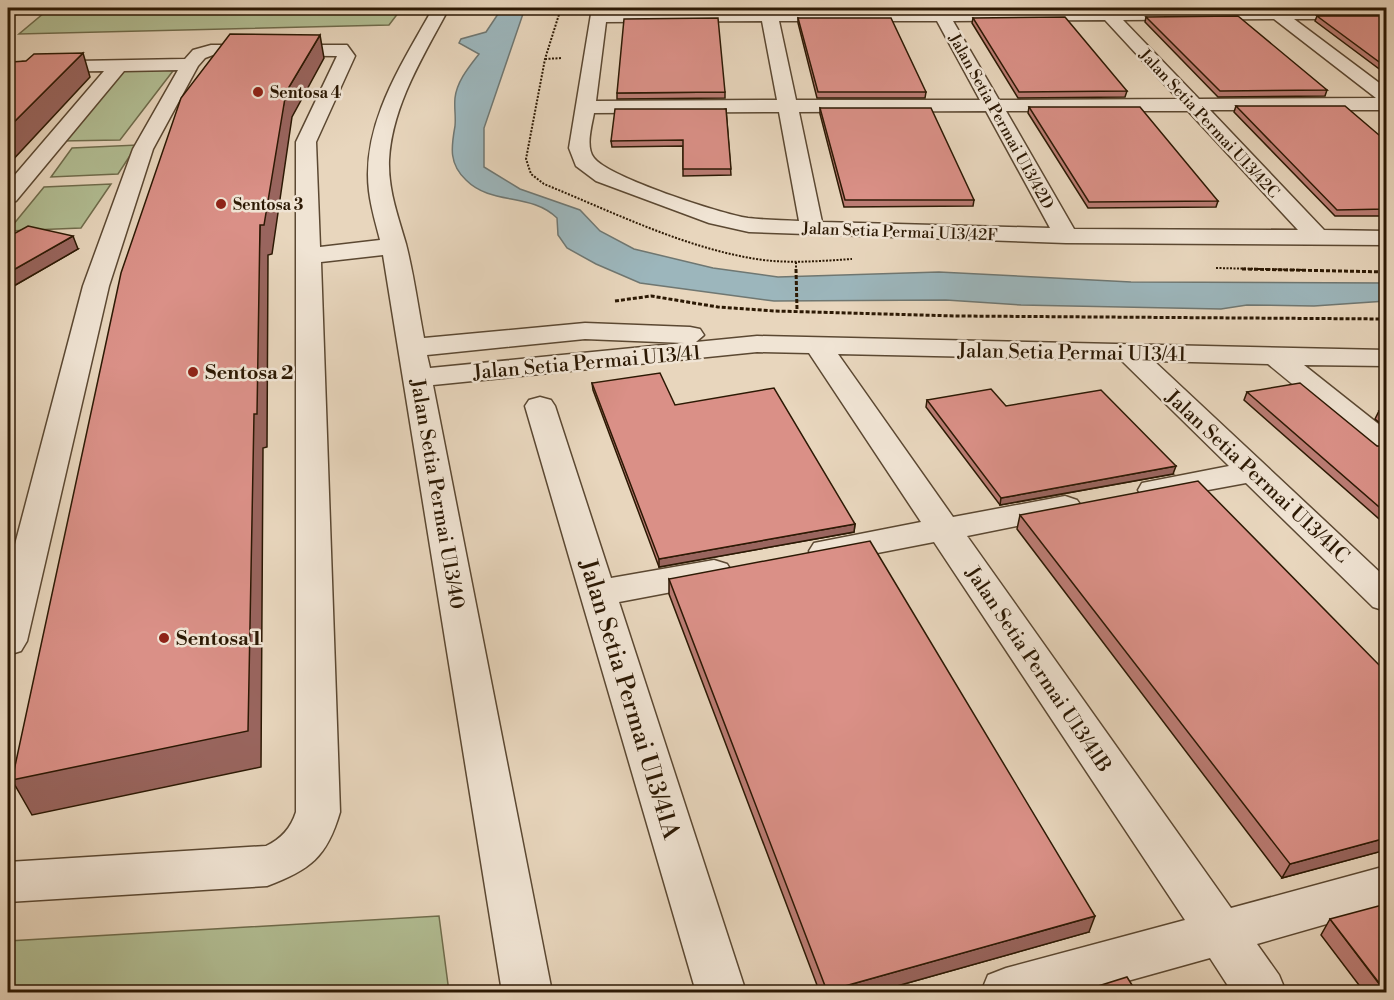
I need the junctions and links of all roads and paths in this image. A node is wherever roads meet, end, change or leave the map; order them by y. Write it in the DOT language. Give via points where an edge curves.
graph roads {
  1 [pos="21,8"];
  2 [pos="441,8"];
  3 [pos="8,11"];
  4 [pos="1106,11"];
  5 [pos="1274,11"];
  6 [pos="599,12"];
  7 [pos="769,12"];
  8 [pos="940,12"];
  9 [pos="1386,14"];
  10 [pos="189,64"];
  11 [pos="119,65"];
  12 [pos="8,73"];
  13 [pos="1386,97"];
  14 [pos="1386,104"];
  15 [pos="993,105"];
  16 [pos="1193,105"];
  17 [pos="788,106"];
  18 [pos="585,107"];
  19 [pos="8,196"];
  20 [pos="812,229"];
  21 [pos="1066,236"];
  22 [pos="1318,238"];
  23 [pos="1386,238"];
  24 [pos="394,246"];
  25 [pos="306,256"];
  26 [pos="796,262"];
  27 [pos="797,310"];
  28 [pos="1386,319"];
  29 [pos="585,331"];
  30 [pos="757,344"];
  31 [pos="818,346"];
  32 [pos="1130,354"];
  33 [pos="1277,357"];
  34 [pos="1386,358"];
  35 [pos="415,363"];
  36 [pos="540,406"];
  37 [pos="1386,445"];
  38 [pos="1253,471"];
  39 [pos="1127,495"];
  40 [pos="1093,502"];
  41 [pos="944,530"];
  42 [pos="794,557"];
  43 [pos="748,566"];
  44 [pos="597,592"];
  45 [pos="1386,598"];
  46 [pos="10,621"];
  47 [pos="8,882"];
  48 [pos="1386,887"];
  49 [pos="1220,933"];
  50 [pos="527,993"];
  51 [pos="721,993"];
  52 [pos="1006,993"];
  53 [pos="1261,993"];
  1 -- 3 [label="street"];
  2 -- 24 [label="street, Jalan Setia Permai U13/40" via="391,106 379,146 378,184"];
  4 -- 5 [label="street"];
  4 -- 8 [label="street"];
  4 -- 16 [label="street, Jalan Setia Permai U13/42C"];
  5 -- 9 [label="street"];
  5 -- 13 [label="street"];
  6 -- 7 [label="street"];
  6 -- 18 [label="street, Jalan Setia Permai U13/42F"];
  7 -- 8 [label="street"];
  7 -- 17 [label="street"];
  8 -- 15 [label="street, Jalan Setia Permai U13/42D"];
  10 -- 11 [label="street"];
  10 -- 25 [label="street" via="199,54 211,50 333,47 345,52 306,142"];
  10 -- 46 [label="street" via="143,149 96,285"];
  11 -- 12 [label="street" via="23,67"];
  11 -- 19 [label="street"];
  14 -- 16 [label="street"];
  15 -- 16 [label="street"];
  15 -- 17 [label="street"];
  15 -- 21 [label="street, Jalan Setia Permai U13/42D"];
  16 -- 22 [label="street, Jalan Setia Permai U13/42C"];
  17 -- 18 [label="street"];
  17 -- 20 [label="street"];
  18 -- 20 [label="street, Jalan Setia Permai U13/42F" via="579,148 584,161 604,176 717,218 749,225"];
  20 -- 21 [label="street, Jalan Setia Permai U13/42F"];
  21 -- 22 [label="street, Jalan Setia Permai U13/42F"];
  22 -- 23 [label="street, Jalan Setia Permai U13/42F"];
  24 -- 25 [label="street"];
  24 -- 35 [label="street, Jalan Setia Permai U13/40"];
  25 -- 47 [label="street" via="318,812 313,831 285,860 267,866"];
  26 -- 27 [label="path"];
  27 -- 28 [label="path" via="956,316"];
  27 -- 29 [label="path" via="718,307 651,296 630,297 597,308"];
  29 -- 30 [label="street, Jalan Setia Permai U13/41" via="720,336"];
  29 -- 35 [label="street, Jalan Setia Permai U13/41"];
  30 -- 31 [label="street, Jalan Setia Permai U13/41"];
  30 -- 35 [label="street, Jalan Setia Permai U13/41"];
  31 -- 32 [label="street, Jalan Setia Permai U13/41"];
  31 -- 41 [label="street, Jalan Setia Permai U13/41B"];
  32 -- 33 [label="street, Jalan Setia Permai U13/41"];
  32 -- 38 [label="street, Jalan Setia Permai U13/41C"];
  33 -- 34 [label="street, Jalan Setia Permai U13/41"];
  33 -- 37 [label="street"];
  35 -- 50 [label="street, Jalan Setia Permai U13/40"];
  36 -- 44 [label="street, Jalan Setia Permai U13/41A"];
  38 -- 39 [label="street"];
  38 -- 45 [label="street, Jalan Setia Permai U13/41C"];
  40 -- 41 [label="street"];
  41 -- 42 [label="street"];
  41 -- 49 [label="street, Jalan Setia Permai U13/41B"];
  43 -- 44 [label="street"];
  44 -- 51 [label="street, Jalan Setia Permai U13/41A"];
  48 -- 49 [label="street"];
  49 -- 52 [label="street"];
  49 -- 53 [label="street, Jalan Setia Permai U13/41B"];
}
